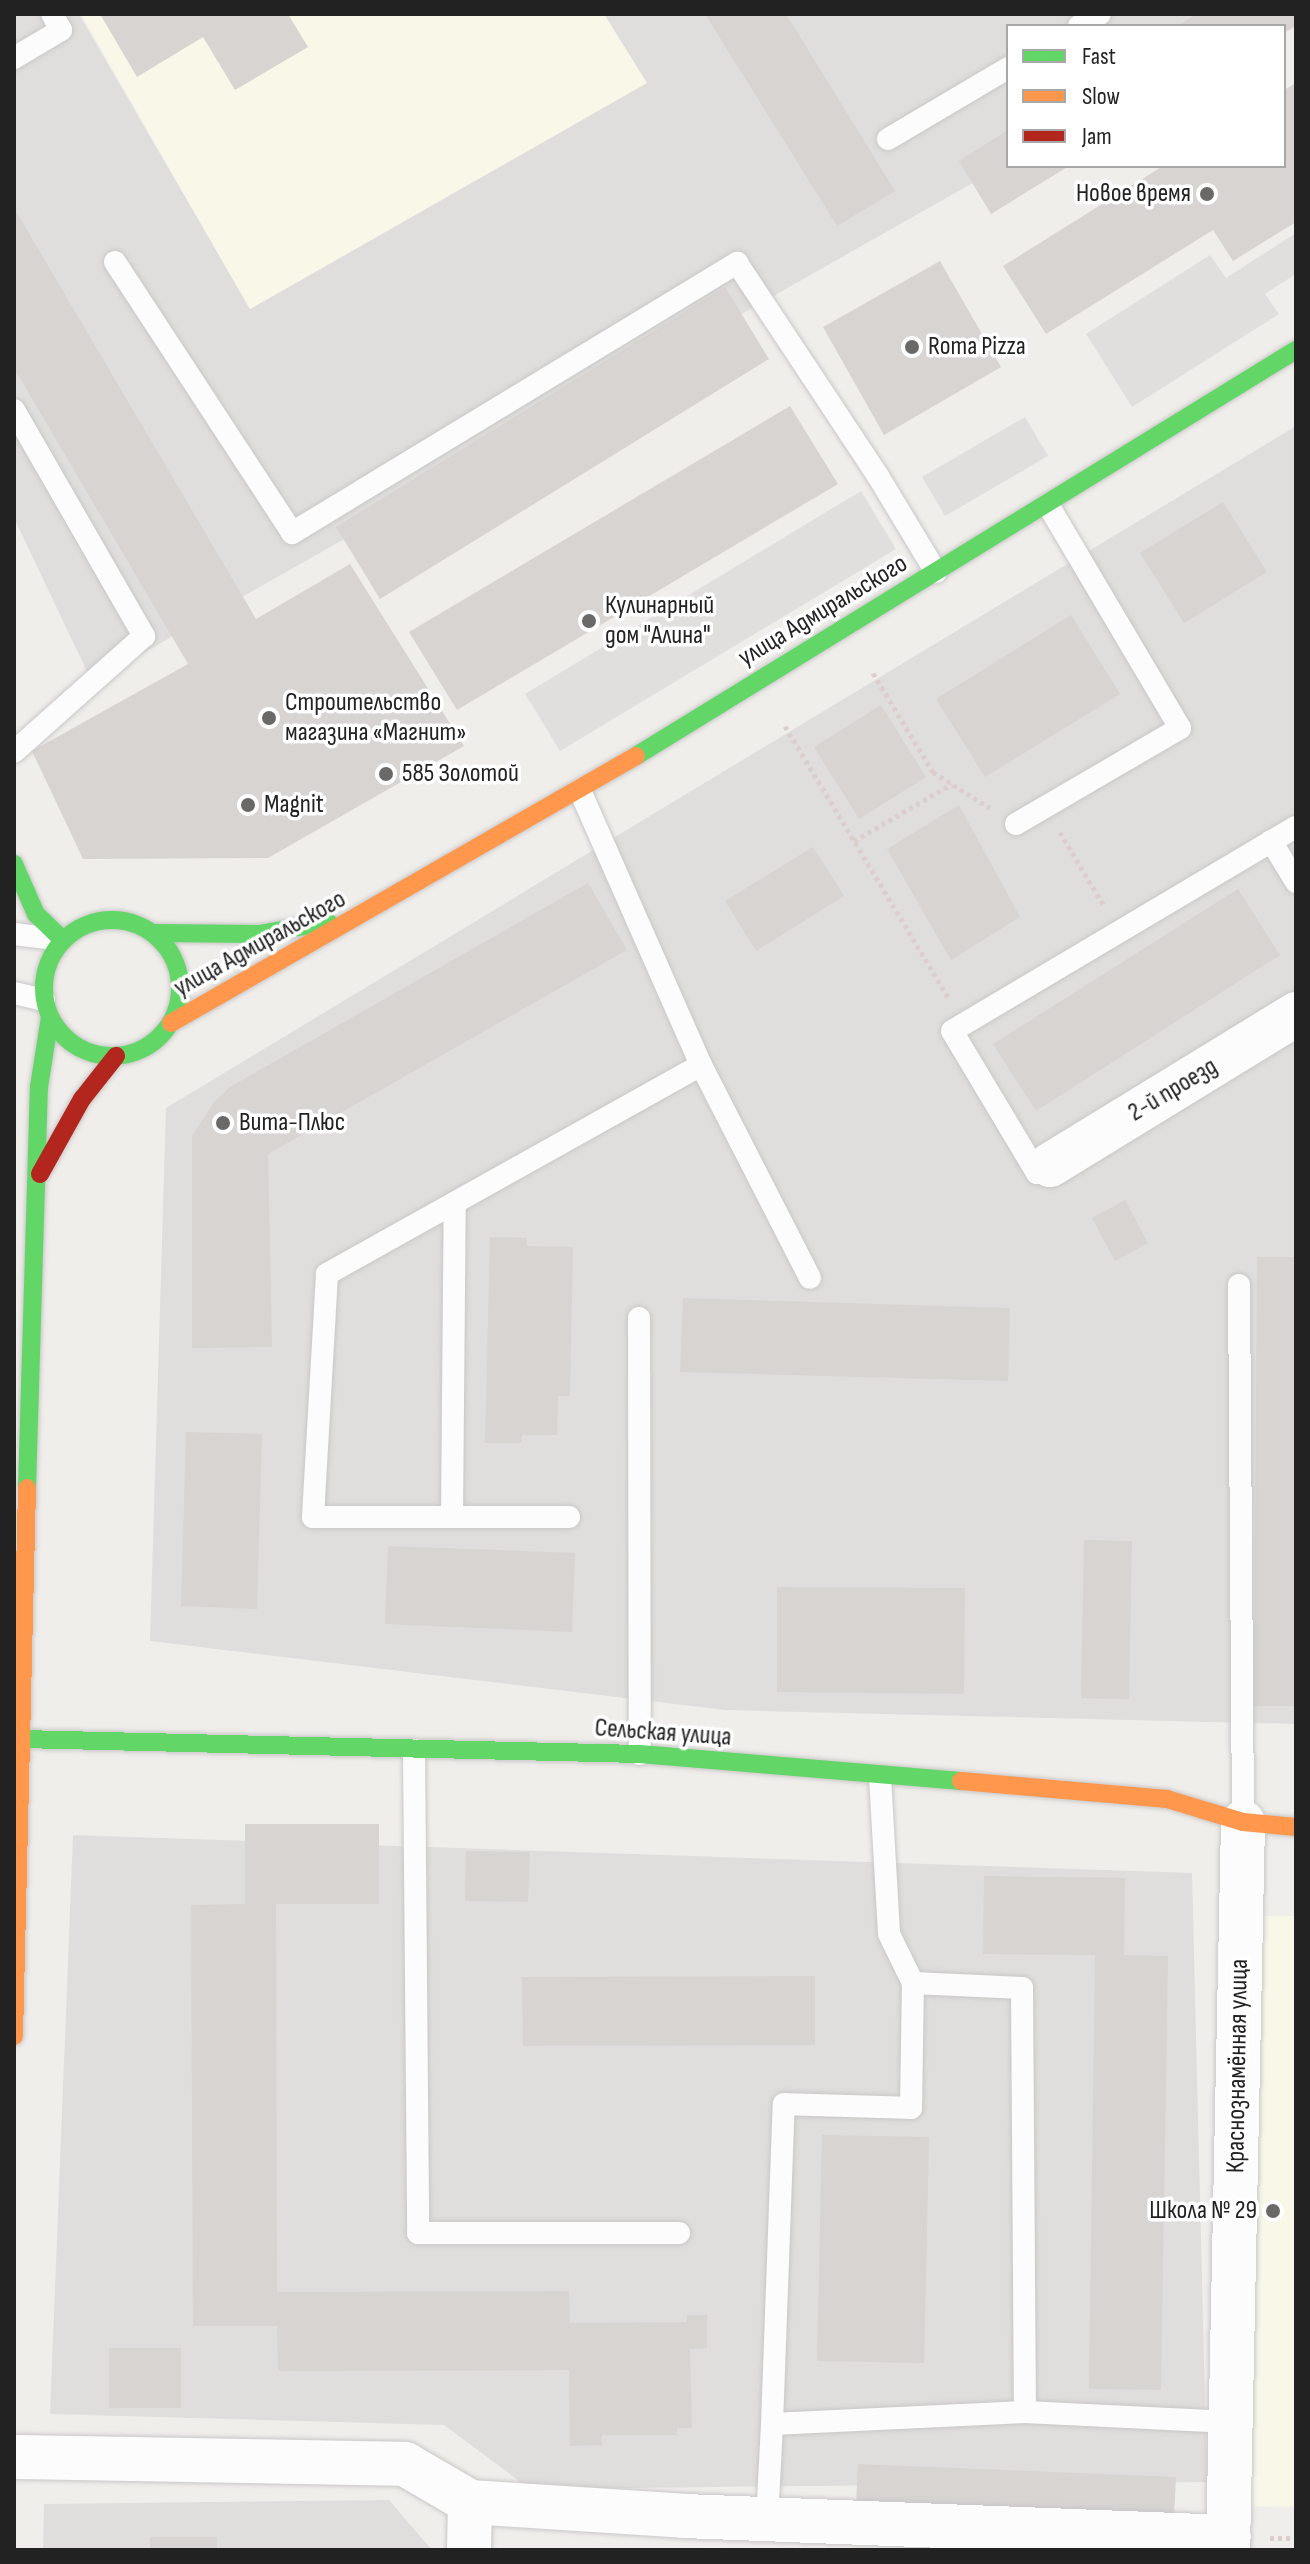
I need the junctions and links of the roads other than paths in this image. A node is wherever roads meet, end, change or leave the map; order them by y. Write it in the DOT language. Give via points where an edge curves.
graph roads {
  1 [pos="52,14"];
  2 [pos="1100,14"];
  3 [pos="1082,24"];
  4 [pos="14,58"];
  5 [pos="1006,69"];
  6 [pos="888,139"];
  7 [pos="115,262"];
  8 [pos="1296,350"];
  9 [pos="14,410"];
  10 [pos="1048,505"];
  11 [pos="936,572"];
  12 [pos="14,752"];
  13 [pos="580,791"];
  14 [pos="1016,824"];
  15 [pos="1296,827"];
  16 [pos="1271,841"];
  17 [pos="14,864"];
  18 [pos="1296,882"];
  19 [pos="373,911"];
  20 [pos="154,933"];
  21 [pos="14,934"];
  22 [pos="63,940"];
  23 [pos="14,993"];
  24 [pos="47,1009"];
  25 [pos="1296,1014"];
  26 [pos="171,1023"];
  27 [pos="116,1056"];
  28 [pos="701,1065"];
  29 [pos="1050,1165"];
  30 [pos="35,1183"];
  31 [pos="455,1203"];
  32 [pos="810,1278"];
  33 [pos="1239,1285"];
  34 [pos="639,1318"];
  35 [pos="21,1419"];
  36 [pos="452,1517"];
  37 [pos="569,1517"];
  38 [pos="18,1739"];
  39 [pos="414,1750"];
  40 [pos="640,1754"];
  41 [pos="880,1777"];
  42 [pos="1243,1822"];
  43 [pos="1296,1827"];
  44 [pos="913,1983"];
  45 [pos="14,2036"];
  46 [pos="679,2233"];
  47 [pos="1025,2412"];
  48 [pos="1231,2422"];
  49 [pos="772,2424"];
  50 [pos="14,2457"];
  51 [pos="470,2502"];
  52 [pos="767,2520"];
  53 [pos="684,2533"];
  54 [pos="1228,2543"];
  55 [pos="469,2550"];
  1 -- 4 [label="lane" via="61,30"];
  2 -- 3 [label="lane"];
  5 -- 6 [label="lane"];
  7 -- 11 [label="lane" via="292,533 737,263"];
  8 -- 10 [label="street, улица Адмиральского"];
  9 -- 12 [label="lane" via="144,636"];
  10 -- 11 [label="street, улица Адмиральского"];
  10 -- 14 [label="lane" via="1180,728"];
  11 -- 13 [label="street, улица Адмиральского"];
  13 -- 19 [label="street, улица Адмиральского"];
  13 -- 28 [label="lane"];
  15 -- 16 [label="lane"];
  16 -- 18 [label="lane"];
  16 -- 29 [label="lane" via="952,1031 1037,1173"];
  17 -- 22 [label="street" via="36,914"];
  19 -- 20 [label="street, улица Адмиральского" via="259,934"];
  19 -- 26 [label="street, улица Адмиральского"];
  20 -- 22 [label="street" via="132,922 107,920 83,926"];
  20 -- 26 [label="street" via="171,951 180,975 180,1000"];
  21 -- 22 [label="lane"];
  22 -- 24 [label="street" via="47,966"];
  23 -- 24 [label="lane"];
  24 -- 27 [label="street" via="67,1039 89,1052"];
  24 -- 30 [label="street"];
  25 -- 29 [label="street, 2-й проезд"];
  26 -- 27 [label="street" via="137,1052"];
  27 -- 30 [label="street" via="82,1099"];
  28 -- 31 [label="lane"];
  28 -- 32 [label="lane"];
  30 -- 35 [label="street"];
  31 -- 36 [label="lane"];
  31 -- 36 [label="lane" via="327,1274 313,1517"];
  33 -- 42 [label="lane"];
  34 -- 40 [label="lane"];
  35 -- 38 [label="street"];
  36 -- 37 [label="lane"];
  38 -- 39 [label="street, Сельская улица"];
  38 -- 45 [label="street"];
  39 -- 40 [label="street, Сельская улица"];
  39 -- 46 [label="lane" via="418,2233"];
  40 -- 41 [label="street, Сельская улица"];
  41 -- 42 [label="street, Сельская улица" via="1167,1799"];
  41 -- 44 [label="lane" via="889,1934"];
  42 -- 43 [label="street, Сельская улица"];
  42 -- 48 [label="street, Краснознамённая улица"];
  44 -- 47 [label="lane" via="1022,1988"];
  44 -- 49 [label="lane" via="911,2108 784,2104"];
  47 -- 48 [label="lane"];
  47 -- 49 [label="lane"];
  48 -- 54 [label="street, Краснознамённая улица"];
  49 -- 52 [label="lane"];
  50 -- 51 [label="street" via="405,2464"];
  51 -- 53 [label="street"];
  51 -- 55 [label="street"];
  52 -- 53 [label="street"];
  52 -- 54 [label="street"];
}
